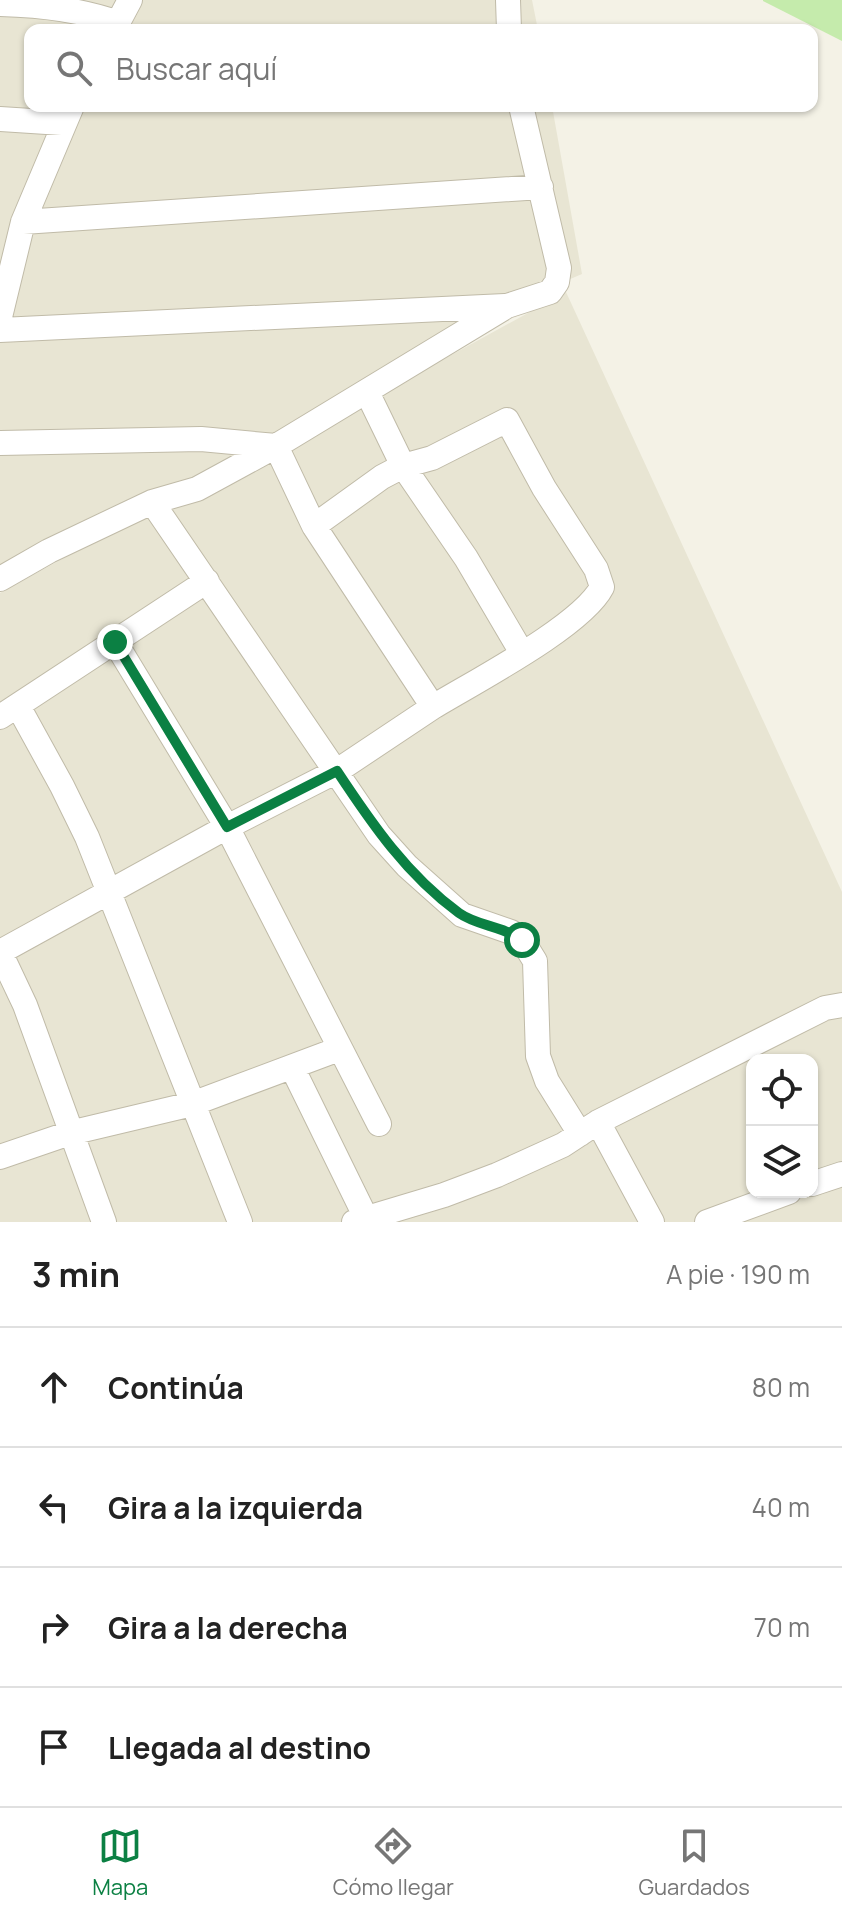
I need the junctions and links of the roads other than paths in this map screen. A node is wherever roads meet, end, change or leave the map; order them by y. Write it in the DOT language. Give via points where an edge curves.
graph roads {
  1 [pos="130,0"];
  2 [pos="508,0"];
  3 [pos="0,4"];
  4 [pos="110,24"];
  5 [pos="118,24"];
  6 [pos="509,24"];
  7 [pos="522,112"];
  8 [pos="67,115"];
  9 [pos="0,119"];
  10 [pos="541,187"];
  11 [pos="23,222"];
  12 [pos="507,306"];
  13 [pos="0,317"];
  14 [pos="0,330"];
  15 [pos="367,392"];
  16 [pos="0,443"];
  17 [pos="276,446"];
  18 [pos="403,466"];
  19 [pos="152,502"];
  20 [pos="314,526"];
  21 [pos="0,579"];
  22 [pos="207,581"];
  23 [pos="115,642"];
  24 [pos="522,653"];
  25 [pos="433,707"];
  26 [pos="9,712"];
  27 [pos="337,771"];
  28 [pos="227,827"];
  29 [pos="110,893"];
  30 [pos="0,952"];
  31 [pos="842,1005"];
  32 [pos="339,1049"];
  33 [pos="292,1067"];
  34 [pos="192,1104"];
  35 [pos="379,1124"];
  36 [pos="589,1128"];
  37 [pos="70,1133"];
  38 [pos="0,1157"];
  39 [pos="842,1174"];
  40 [pos="818,1182"];
  41 [pos="773,1198"];
  42 [pos="362,1220"];
  43 [pos="104,1222"];
  44 [pos="240,1222"];
  45 [pos="652,1222"];
  46 [pos="707,1222"];
  1 -- 5 [label="street"];
  2 -- 6 [label="street"];
  3 -- 4 [label="street" via="92,14"];
  7 -- 10 [label="street"];
  8 -- 9 [label="street"];
  8 -- 11 [label="street"];
  10 -- 11 [label="street"];
  10 -- 12 [label="street" via="559,268 557,282 550,292"];
  11 -- 13 [label="street"];
  12 -- 14 [label="street"];
  12 -- 15 [label="street"];
  15 -- 17 [label="street"];
  15 -- 18 [label="street"];
  16 -- 17 [label="street" via="201,439"];
  17 -- 19 [label="street" via="197,489"];
  17 -- 20 [label="street"];
  18 -- 20 [label="street"];
  18 -- 24 [label="street"];
  18 -- 24 [label="street" via="432,458 507,420 602,587 586,610"];
  19 -- 21 [label="street"];
  19 -- 22 [label="street"];
  20 -- 25 [label="street"];
  22 -- 23 [label="street"];
  22 -- 27 [label="street"];
  23 -- 26 [label="street"];
  23 -- 28 [label="street"];
  24 -- 25 [label="street"];
  25 -- 27 [label="street"];
  26 -- 29 [label="street" via="62,786"];
  27 -- 28 [label="street"];
  27 -- 36 [label="street" via="379,835 407,866 462,915 522,940 535,961 538,1056 547,1081"];
  28 -- 29 [label="street"];
  28 -- 32 [label="street"];
  29 -- 30 [label="street"];
  29 -- 34 [label="street"];
  30 -- 37 [label="street" via="25,1005"];
  31 -- 36 [label="street" via="825,1008"];
  32 -- 33 [label="street"];
  32 -- 35 [label="street"];
  33 -- 34 [label="street"];
  33 -- 42 [label="street"];
  34 -- 37 [label="street"];
  34 -- 44 [label="street"];
  36 -- 42 [label="street" via="497,1175"];
  36 -- 45 [label="street" via="619,1157"];
  37 -- 38 [label="street"];
  37 -- 43 [label="street"];
  39 -- 40 [label="street"];
  41 -- 46 [label="street"];
}
